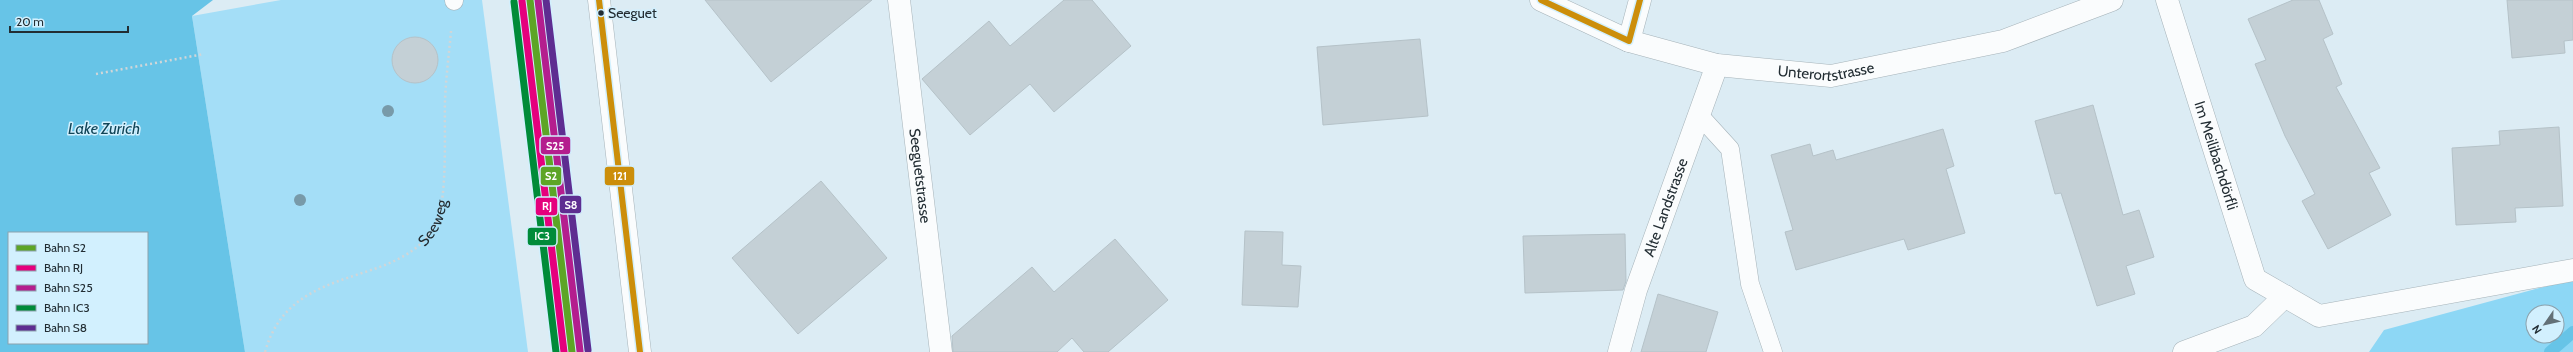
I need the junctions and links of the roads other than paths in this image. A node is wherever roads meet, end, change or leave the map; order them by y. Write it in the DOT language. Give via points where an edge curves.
graph roads {
  1 [pos="598,0"];
  2 [pos="899,0"];
  3 [pos="1541,0"];
  4 [pos="1640,0"];
  5 [pos="2112,0"];
  6 [pos="2167,0"];
  7 [pos="1629,41"];
  8 [pos="1717,65"];
  9 [pos="1699,115"];
  10 [pos="2573,270"];
  11 [pos="2285,296"];
  12 [pos="640,352"];
  13 [pos="941,352"];
  14 [pos="1619,352"];
  15 [pos="1773,352"];
  16 [pos="2184,352"];
  1 -- 12 [label="street"];
  2 -- 13 [label="street, Seeguetstrasse"];
  3 -- 7 [label="street, Unterortstrasse"];
  4 -- 7 [label="street"];
  5 -- 8 [label="street, Unterortstrasse" via="2003,41 1831,76"];
  6 -- 11 [label="street, Im Meilibachdörfli" via="2255,279"];
  7 -- 8 [label="street, Unterortstrasse"];
  8 -- 9 [label="street, Alte Landstrasse"];
  9 -- 14 [label="street, Alte Landstrasse" via="1636,290"];
  9 -- 15 [label="lane" via="1730,149 1750,284"];
  10 -- 11 [label="street, Im Meilibachdörfli" via="2319,316"];
  11 -- 16 [label="street" via="2254,326"];
}
